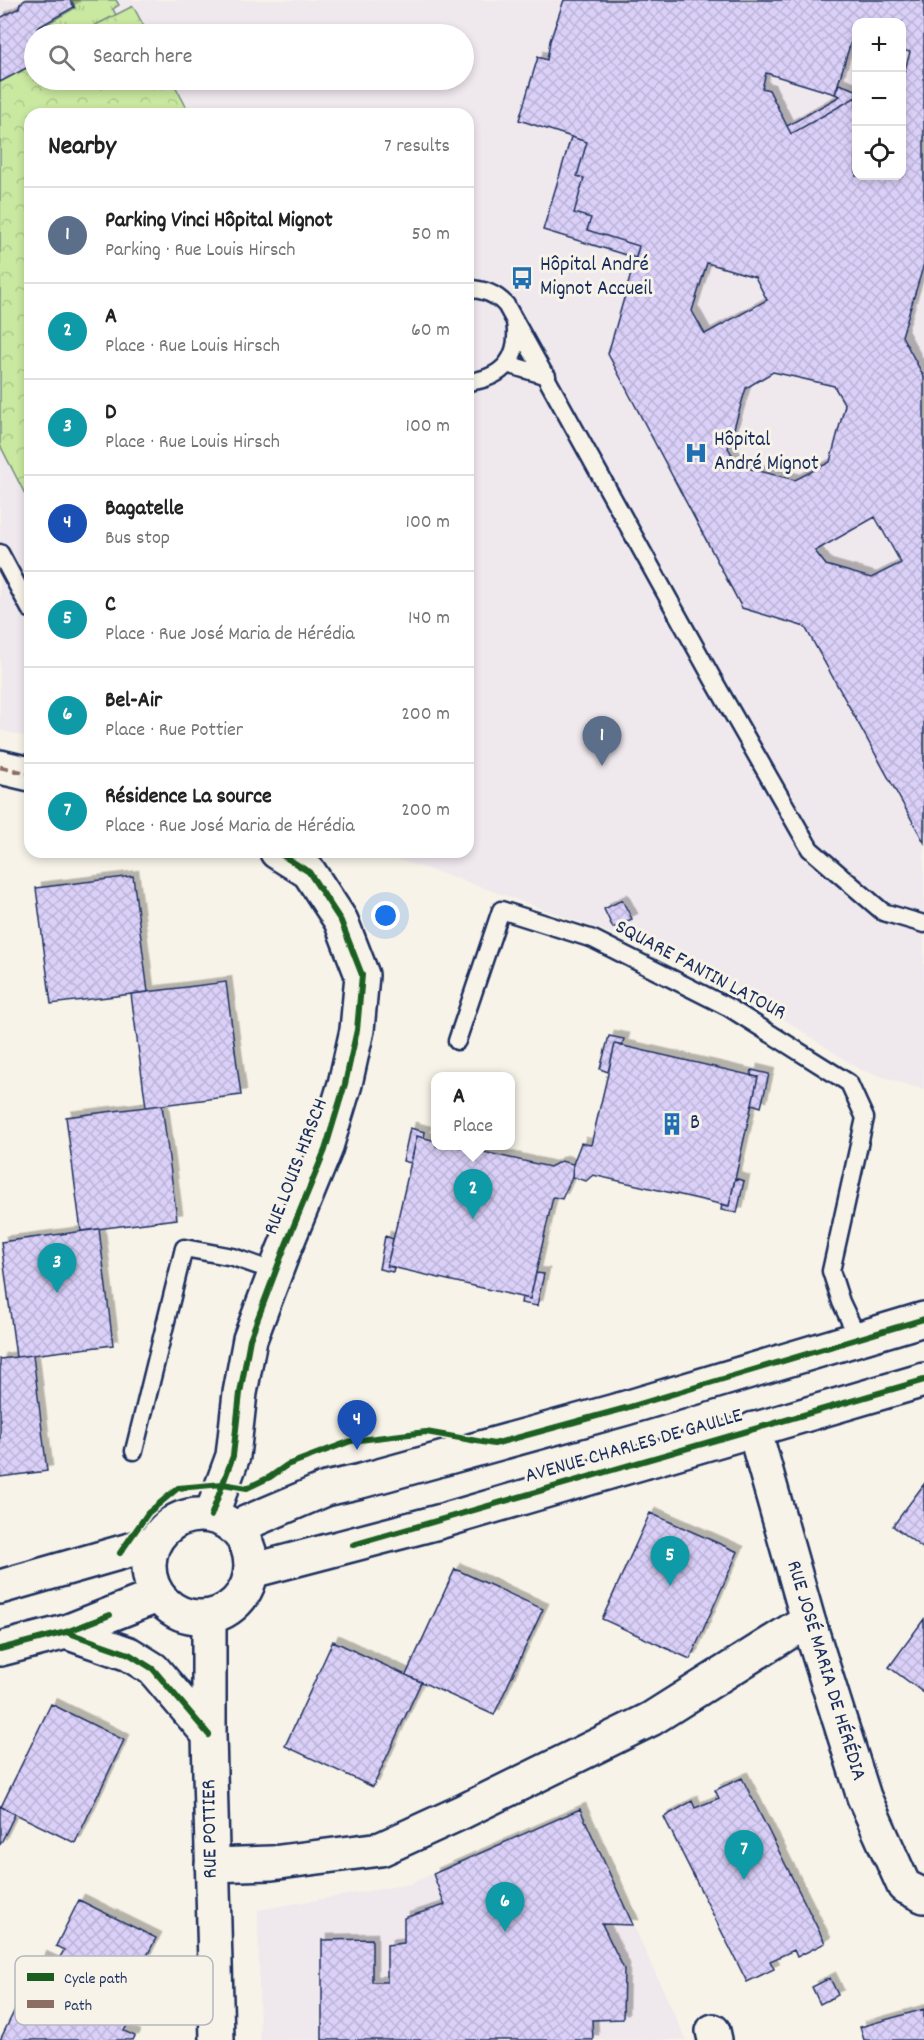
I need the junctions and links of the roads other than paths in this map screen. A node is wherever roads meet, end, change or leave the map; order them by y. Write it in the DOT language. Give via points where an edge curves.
graph roads {
  1 [pos="474,289"];
  2 [pos="514,318"];
  3 [pos="507,364"];
  4 [pos="547,376"];
  5 [pos="474,381"];
  6 [pos="0,553"];
  7 [pos="24,598"];
  8 [pos="0,767"];
  9 [pos="24,773"];
  10 [pos="287,858"];
  11 [pos="924,924"];
  12 [pos="457,1041"];
  13 [pos="276,1272"];
  14 [pos="924,1319"];
  15 [pos="858,1338"];
  16 [pos="924,1380"];
  17 [pos="754,1429"];
  18 [pos="134,1451"];
  19 [pos="223,1522"];
  20 [pos="154,1543"];
  21 [pos="251,1571"];
  22 [pos="0,1587"];
  23 [pos="158,1596"];
  24 [pos="209,1617"];
  25 [pos="808,1620"];
  26 [pos="66,1632"];
  27 [pos="0,1649"];
  28 [pos="209,1735"];
  29 [pos="212,1865"];
  30 [pos="924,1896"];
  31 [pos="217,2040"];
  1 -- 2 [label="lane" via="494,295 507,305"];
  2 -- 3 [label="lane" via="515,350"];
  2 -- 4 [label="lane"];
  3 -- 4 [label="lane"];
  3 -- 5 [label="lane" via="496,374"];
  4 -- 11 [label="lane" via="810,849 883,912"];
  6 -- 7 [label="lane"];
  8 -- 9 [label="street"];
  10 -- 13 [label="street, RUE LOUIS HIRSCH" via="309,872 341,921 362,975 357,1030 345,1084 325,1150"];
  12 -- 15 [label="lane, SQUARE FANTIN LATOUR" via="501,910 593,939 728,1006 849,1083 865,1118 831,1271"];
  13 -- 18 [label="lane" via="233,1257 184,1248"];
  13 -- 19 [label="street, RUE LOUIS HIRSCH" via="250,1339"];
  14 -- 15 [label="street, AVENUE CHARLES DE GAULLE"];
  15 -- 19 [label="street, AVENUE CHARLES DE GAULLE" via="615,1411 326,1489"];
  16 -- 17 [label="street, AVENUE CHARLES DE GAULLE"];
  17 -- 21 [label="street, AVENUE CHARLES DE GAULLE" via="442,1521"];
  17 -- 25 [label="street, RUE JOSÉ MARIA DE HÉRÉDIA"];
  19 -- 20 [label="street, AVENUE CHARLES DE GAULLE" via="194,1515 164,1529"];
  19 -- 21 [label="street" via="244,1541"];
  20 -- 22 [label="street, AVENUE CHARLES DE GAULLE"];
  20 -- 23 [label="street" via="148,1570"];
  21 -- 24 [label="street" via="238,1601 225,1612"];
  23 -- 24 [label="street" via="180,1614"];
  23 -- 26 [label="street"];
  24 -- 28 [label="street, RUE POTTIER"];
  25 -- 29 [label="street" via="651,1719 381,1849 272,1863"];
  25 -- 30 [label="street, RUE JOSÉ MARIA DE HÉRÉDIA" via="864,1797 904,1887"];
  26 -- 27 [label="street"];
  26 -- 28 [label="street" via="129,1654 153,1669"];
  28 -- 29 [label="street, RUE POTTIER"];
  29 -- 31 [label="street, RUE POTTIER"];
}
